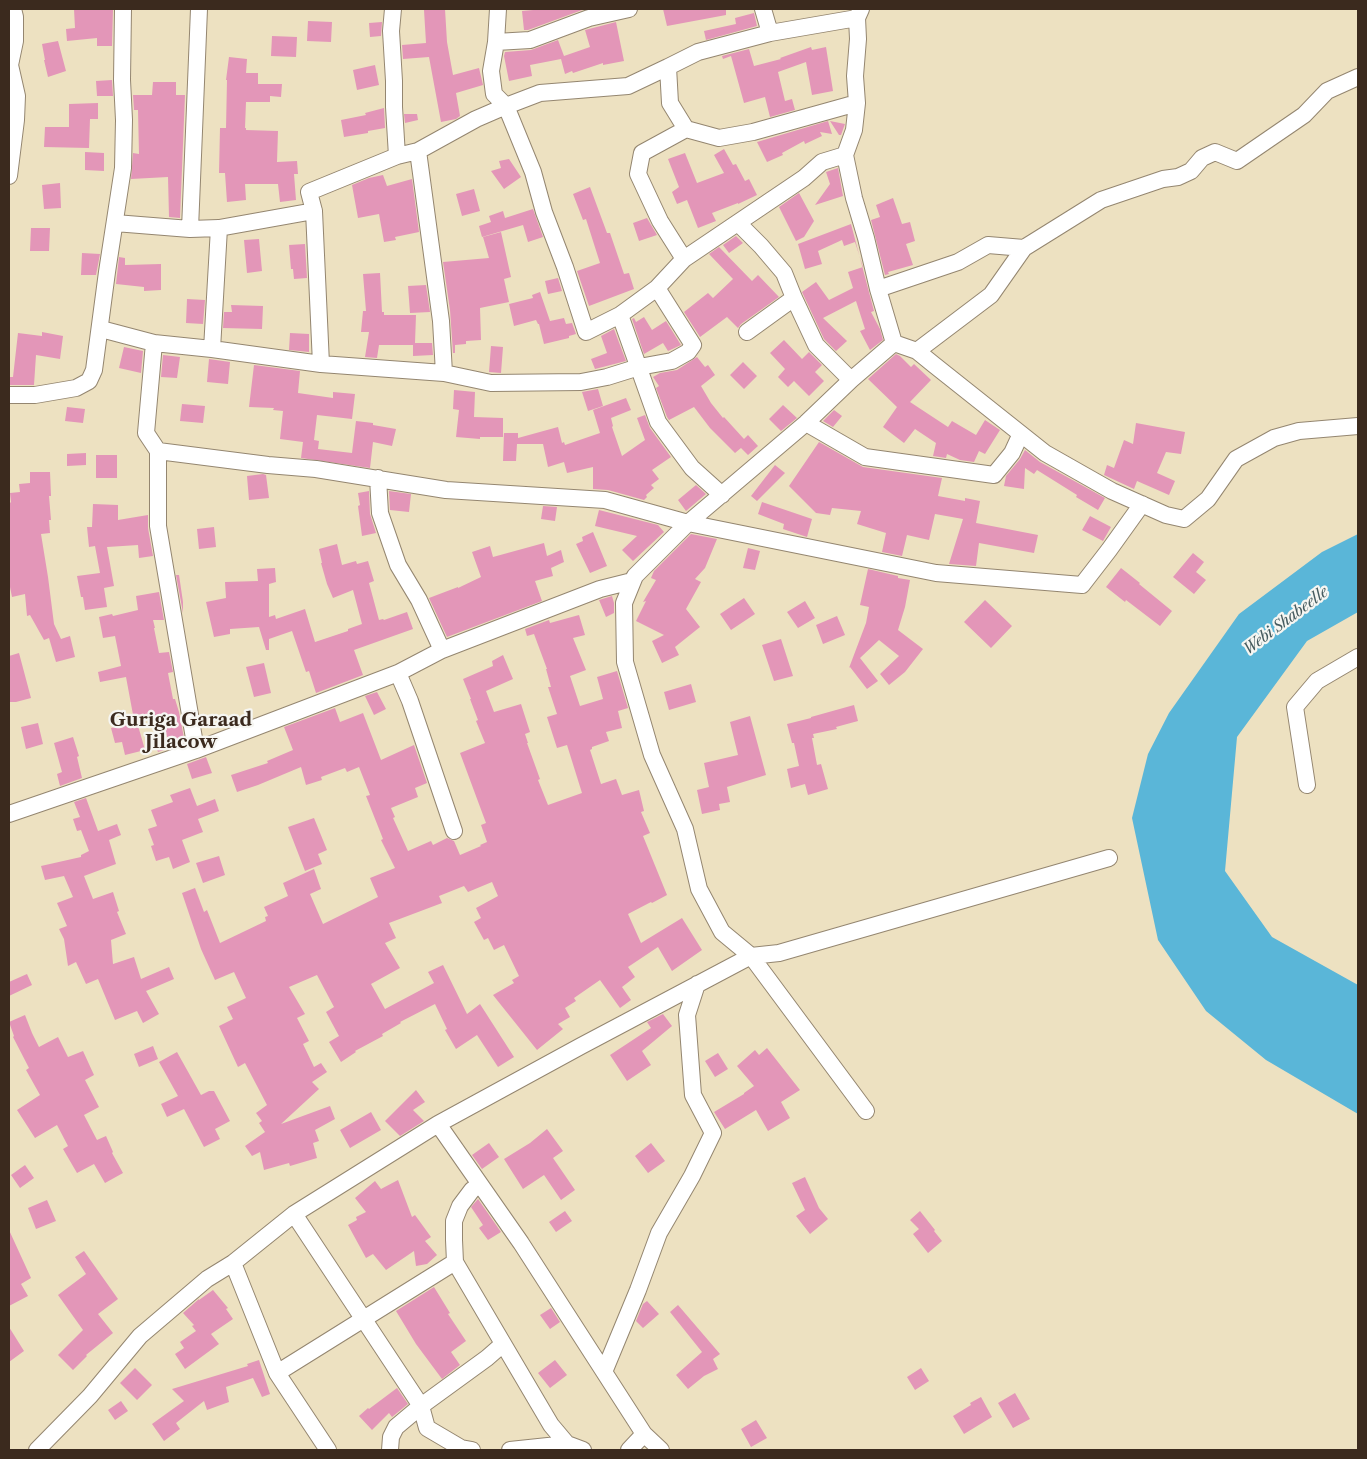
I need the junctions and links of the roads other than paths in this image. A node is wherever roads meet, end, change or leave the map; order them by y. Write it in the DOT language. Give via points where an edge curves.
graph roads {
  1 [pos="12,9"];
  2 [pos="124,9"];
  3 [pos="199,9"];
  4 [pos="393,9"];
  5 [pos="498,9"];
  6 [pos="629,9"];
  7 [pos="763,9"];
  8 [pos="859,14"];
  9 [pos="770,32"];
  10 [pos="496,42"];
  11 [pos="668,67"];
  12 [pos="1358,77"];
  13 [pos="857,103"];
  14 [pos="506,106"];
  15 [pos="686,129"];
  16 [pos="418,151"];
  17 [pos="845,155"];
  18 [pos="397,156"];
  19 [pos="9,176"];
  20 [pos="314,211"];
  21 [pos="115,223"];
  22 [pos="738,223"];
  23 [pos="220,228"];
  24 [pos="190,229"];
  25 [pos="1024,248"];
  26 [pos="684,259"];
  27 [pos="657,288"];
  28 [pos="878,289"];
  29 [pos="794,298"];
  30 [pos="620,315"];
  31 [pos="100,329"];
  32 [pos="748,332"];
  33 [pos="154,343"];
  34 [pos="894,343"];
  35 [pos="212,349"];
  36 [pos="917,351"];
  37 [pos="321,364"];
  38 [pos="639,367"];
  39 [pos="444,374"];
  40 [pos="851,380"];
  41 [pos="9,395"];
  42 [pos="806,423"];
  43 [pos="1358,426"];
  44 [pos="1023,436"];
  45 [pos="158,451"];
  46 [pos="378,478"];
  47 [pos="722,495"];
  48 [pos="1142,504"];
  49 [pos="688,523"];
  50 [pos="635,576"];
  51 [pos="442,650"];
  52 [pos="1358,657"];
  53 [pos="398,673"];
  54 [pos="196,750"];
  55 [pos="1307,785"];
  56 [pos="9,814"];
  57 [pos="454,830"];
  58 [pos="1109,858"];
  59 [pos="751,956"];
  60 [pos="697,984"];
  61 [pos="866,1111"];
  62 [pos="438,1124"];
  63 [pos="480,1185"];
  64 [pos="294,1214"];
  65 [pos="456,1262"];
  66 [pos="233,1263"];
  67 [pos="364,1319"];
  68 [pos="503,1344"];
  69 [pos="604,1372"];
  70 [pos="277,1373"];
  71 [pos="421,1406"];
  72 [pos="644,1434"];
  73 [pos="567,1444"];
  74 [pos="36,1450"];
  75 [pos="328,1450"];
  76 [pos="390,1450"];
  77 [pos="472,1450"];
  78 [pos="510,1450"];
  79 [pos="583,1450"];
  80 [pos="629,1450"];
  81 [pos="661,1450"];
  1 -- 19 [label="street" via="15,41 10,65 17,96"];
  2 -- 21 [label="street" via="123,168"];
  3 -- 24 [label="street"];
  4 -- 18 [label="street"];
  5 -- 10 [label="street"];
  6 -- 10 [label="street" via="589,18 530,40"];
  7 -- 9 [label="street"];
  8 -- 9 [label="street"];
  8 -- 13 [label="street" via="855,76"];
  9 -- 11 [label="street" via="698,52"];
  10 -- 14 [label="street" via="491,71 494,94"];
  11 -- 14 [label="street" via="628,86 540,92"];
  11 -- 15 [label="street" via="670,103"];
  12 -- 25 [label="street" via="1327,91 1304,115 1237,162 1215,152 1202,158 1190,171 1100,200"];
  13 -- 15 [label="street" via="753,132 719,138"];
  13 -- 17 [label="street" via="854,130"];
  14 -- 16 [label="street"];
  14 -- 30 [label="street" via="533,172 586,332"];
  15 -- 26 [label="street" via="642,153 638,174 660,221"];
  16 -- 18 [label="street"];
  16 -- 39 [label="street" via="441,321"];
  17 -- 22 [label="street" via="822,162"];
  17 -- 28 [label="street"];
  18 -- 20 [label="street" via="309,192"];
  20 -- 23 [label="street"];
  20 -- 37 [label="street"];
  21 -- 24 [label="street"];
  21 -- 31 [label="street"];
  22 -- 26 [label="street"];
  22 -- 29 [label="street" via="784,273"];
  23 -- 24 [label="street"];
  23 -- 35 [label="street"];
  25 -- 28 [label="street" via="988,245 958,262"];
  25 -- 36 [label="street" via="992,295"];
  26 -- 27 [label="street"];
  27 -- 30 [label="street"];
  27 -- 38 [label="street" via="694,345 672,361"];
  28 -- 34 [label="street"];
  29 -- 32 [label="street"];
  29 -- 40 [label="street" via="816,345"];
  30 -- 38 [label="street"];
  31 -- 33 [label="street"];
  31 -- 41 [label="street" via="94,370 89,381 76,388 35,395"];
  33 -- 35 [label="street"];
  33 -- 45 [label="street" via="146,434"];
  34 -- 36 [label="street"];
  34 -- 40 [label="street"];
  35 -- 37 [label="street"];
  36 -- 44 [label="street"];
  37 -- 39 [label="street"];
  38 -- 39 [label="street" via="581,382 491,384"];
  38 -- 47 [label="street" via="658,422 692,468"];
  40 -- 42 [label="street"];
  42 -- 44 [label="street" via="865,457 994,475"];
  42 -- 47 [label="street"];
  43 -- 48 [label="street" via="1299,431 1274,438 1236,459 1208,499 1184,519"];
  44 -- 48 [label="street" via="1045,453"];
  45 -- 46 [label="street"];
  45 -- 54 [label="street" via="158,526"];
  46 -- 49 [label="street" via="446,490 604,500"];
  46 -- 51 [label="street" via="380,513 398,565 419,600"];
  47 -- 49 [label="street"];
  48 -- 49 [label="street" via="1082,585 936,573"];
  49 -- 50 [label="street"];
  50 -- 51 [label="street" via="632,581 600,589"];
  50 -- 59 [label="street" via="624,603 624,662 652,755 685,829 700,889 722,932"];
  51 -- 53 [label="street"];
  52 -- 55 [label="street" via="1317,681 1295,706"];
  53 -- 54 [label="street"];
  53 -- 57 [label="street"];
  54 -- 56 [label="street"];
  58 -- 59 [label="street" via="779,954"];
  59 -- 60 [label="street"];
  59 -- 61 [label="street"];
  60 -- 62 [label="street"];
  60 -- 69 [label="street" via="686,1015 693,1095 713,1134 659,1233"];
  62 -- 63 [label="street"];
  62 -- 64 [label="street"];
  63 -- 65 [label="street" via="460,1206 454,1222"];
  63 -- 69 [label="street"];
  64 -- 66 [label="street"];
  64 -- 67 [label="street"];
  65 -- 67 [label="street"];
  65 -- 68 [label="street"];
  66 -- 70 [label="street"];
  66 -- 74 [label="street" via="207,1279 140,1336 90,1396"];
  67 -- 70 [label="street"];
  67 -- 71 [label="street"];
  68 -- 71 [label="street"];
  68 -- 73 [label="street" via="551,1426"];
  69 -- 72 [label="street"];
  70 -- 75 [label="street"];
  71 -- 76 [label="street" via="396,1427"];
  71 -- 77 [label="street" via="427,1428 461,1448"];
  72 -- 80 [label="street"];
  72 -- 81 [label="street"];
  73 -- 78 [label="street"];
  73 -- 79 [label="street"];
}
